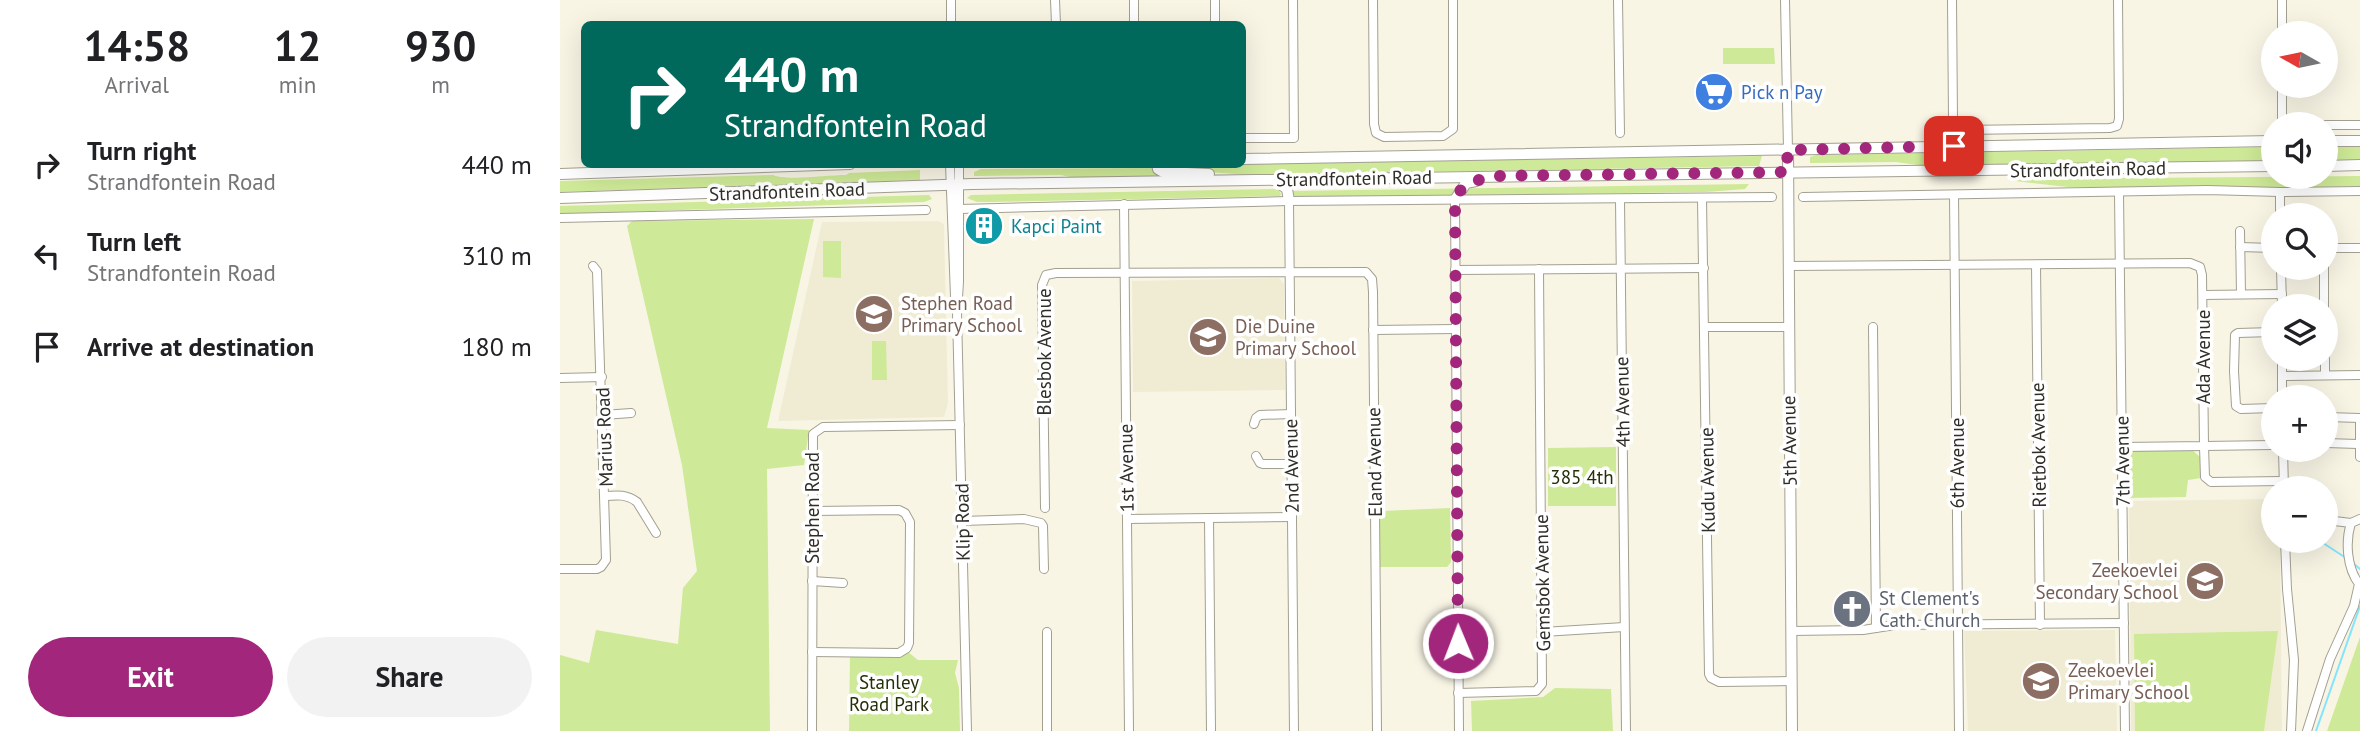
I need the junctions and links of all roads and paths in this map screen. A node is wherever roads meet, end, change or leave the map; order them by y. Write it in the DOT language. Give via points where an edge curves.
graph roads {
  1 [pos="951,0"];
  2 [pos="1055,0"];
  3 [pos="1134,0"];
  4 [pos="1293,0"];
  5 [pos="1373,0"];
  6 [pos="1453,0"];
  7 [pos="1618,0"];
  8 [pos="1785,0"];
  9 [pos="1952,0"];
  10 [pos="2118,0"];
  11 [pos="2282,0"];
  12 [pos="951,21"];
  13 [pos="1056,21"];
  14 [pos="1134,21"];
  15 [pos="2282,21"];
  16 [pos="2338,125"];
  17 [pos="2360,125"];
  18 [pos="1620,134"];
  19 [pos="1246,138"];
  20 [pos="2261,141"];
  21 [pos="2338,141"];
  22 [pos="2360,141"];
  23 [pos="1787,150"];
  24 [pos="1246,159"];
  25 [pos="2360,165"];
  26 [pos="2261,166"];
  27 [pos="2338,166"];
  28 [pos="734,168"];
  29 [pos="951,168"];
  30 [pos="958,168"];
  31 [pos="1158,168"];
  32 [pos="1788,172"];
  33 [pos="560,174"];
  34 [pos="1493,176"];
  35 [pos="1262,180"];
  36 [pos="1275,180"];
  37 [pos="954,185"];
  38 [pos="2360,191"];
  39 [pos="2119,192"];
  40 [pos="2280,192"];
  41 [pos="1954,195"];
  42 [pos="1772,197"];
  43 [pos="1803,197"];
  44 [pos="560,198"];
  45 [pos="1702,199"];
  46 [pos="1455,200"];
  47 [pos="1620,200"];
  48 [pos="1289,201"];
  49 [pos="2280,203"];
  50 [pos="1124,204"];
  51 [pos="959,209"];
  52 [pos="926,210"];
  53 [pos="560,218"];
  54 [pos="2241,231"];
  55 [pos="955,239"];
  56 [pos="2240,247"];
  57 [pos="2261,248"];
  58 [pos="2338,248"];
  59 [pos="2360,248"];
  60 [pos="2120,264"];
  61 [pos="2036,265"];
  62 [pos="593,266"];
  63 [pos="1788,266"];
  64 [pos="1955,266"];
  65 [pos="1620,268"];
  66 [pos="1704,268"];
  67 [pos="1539,269"];
  68 [pos="1455,270"];
  69 [pos="1289,271"];
  70 [pos="1124,272"];
  71 [pos="2281,280"];
  72 [pos="2241,294"];
  73 [pos="2261,294"];
  74 [pos="2282,294"];
  75 [pos="2203,295"];
  76 [pos="1705,327"];
  77 [pos="1788,327"];
  78 [pos="1873,327"];
  79 [pos="1455,329"];
  80 [pos="1373,330"];
  81 [pos="2261,332"];
  82 [pos="2282,371"];
  83 [pos="2325,371"];
  84 [pos="2325,375"];
  85 [pos="2360,375"];
  86 [pos="2282,376"];
  87 [pos="602,377"];
  88 [pos="560,378"];
  89 [pos="2282,385"];
  90 [pos="2261,408"];
  91 [pos="631,413"];
  92 [pos="1291,414"];
  93 [pos="603,415"];
  94 [pos="2338,417"];
  95 [pos="2360,418"];
  96 [pos="1254,424"];
  97 [pos="960,425"];
  98 [pos="2338,443"];
  99 [pos="2358,444"];
  100 [pos="2261,445"];
  101 [pos="2204,446"];
  102 [pos="2122,447"];
  103 [pos="1256,456"];
  104 [pos="2360,457"];
  105 [pos="1292,464"];
  106 [pos="2261,484"];
  107 [pos="605,496"];
  108 [pos="1045,509"];
  109 [pos="812,512"];
  110 [pos="1292,517"];
  111 [pos="1209,518"];
  112 [pos="1127,519"];
  113 [pos="2360,519"];
  114 [pos="962,521"];
  115 [pos="2338,521"];
  116 [pos="2351,523"];
  117 [pos="656,533"];
  118 [pos="2286,553"];
  119 [pos="560,569"];
  120 [pos="1044,569"];
  121 [pos="812,581"];
  122 [pos="843,583"];
  123 [pos="2124,624"];
  124 [pos="1958,625"];
  125 [pos="2040,625"];
  126 [pos="1624,627"];
  127 [pos="1875,628"];
  128 [pos="1791,631"];
  129 [pos="1047,632"];
  130 [pos="1543,632"];
  131 [pos="812,652"];
  132 [pos="1792,681"];
  133 [pos="1458,693"];
  134 [pos="812,731"];
  135 [pos="967,731"];
  136 [pos="1047,731"];
  137 [pos="1129,731"];
  138 [pos="1211,731"];
  139 [pos="1294,731"];
  140 [pos="1377,731"];
  141 [pos="1459,731"];
  142 [pos="1626,731"];
  143 [pos="1793,731"];
  144 [pos="1959,731"];
  145 [pos="2125,731"];
  146 [pos="2291,731"];
  147 [pos="2307,731"];
  1 -- 12 [label="street"];
  2 -- 13 [label="street"];
  3 -- 14 [label="street"];
  4 -- 19 [label="street" via="1294,138"];
  5 -- 6 [label="street" via="1376,133 1437,137 1450,133 1454,120"];
  7 -- 18 [label="street"];
  8 -- 23 [label="street"];
  9 -- 10 [label="street" via="1953,119 1963,130 2115,127 2119,119"];
  11 -- 15 [label="street"];
  16 -- 17 [label="street"];
  20 -- 23 [label="main road, Strandfontein Road"];
  21 -- 22 [label="main road"];
  23 -- 24 [label="main road, Strandfontein Road"];
  23 -- 32 [label="main road, 5th Avenue"];
  25 -- 27 [label="main road"];
  26 -- 32 [label="main road, Strandfontein Road"];
  28 -- 33 [label="main road, Strandfontein Road"];
  29 -- 37 [label="street, Klip Road"];
  30 -- 37 [label="street, Klip Road"];
  31 -- 35 [label="main road"];
  32 -- 34 [label="main road, Strandfontein Road"];
  32 -- 63 [label="main road, 5th Avenue"];
  34 -- 36 [label="main road, Strandfontein Road"];
  34 -- 46 [label="main road" via="1466,183"];
  35 -- 36 [label="main road, Strandfontein Road"];
  35 -- 37 [label="main road, Strandfontein Road"];
  36 -- 48 [label="main road" via="1287,189"];
  37 -- 44 [label="main road, Strandfontein Road"];
  37 -- 51 [label="street, Klip Road"];
  37 -- 55 [label="street, Klip Road"];
  38 -- 40 [label="street, Strandfontein Road"];
  39 -- 40 [label="street, Strandfontein Road"];
  39 -- 41 [label="street, Strandfontein Road"];
  39 -- 60 [label="street, 7th Avenue"];
  40 -- 49 [label="street"];
  41 -- 43 [label="street, Strandfontein Road"];
  41 -- 64 [label="street, 6th Avenue"];
  42 -- 45 [label="street, Strandfontein Road"];
  45 -- 47 [label="street, Strandfontein Road"];
  45 -- 66 [label="street, Kudu Avenue"];
  46 -- 47 [label="street, Strandfontein Road"];
  46 -- 48 [label="street, Strandfontein Road"];
  46 -- 68 [label="street"];
  47 -- 65 [label="street, 4th Avenue"];
  48 -- 50 [label="street, Strandfontein Road"];
  48 -- 69 [label="street, 2nd Avenue"];
  50 -- 51 [label="street, Strandfontein Road"];
  50 -- 70 [label="street, 1st Avenue"];
  51 -- 55 [label="street, Klip Road"];
  52 -- 53 [label="street"];
  54 -- 56 [label="street"];
  55 -- 97 [label="street, Klip Road"];
  56 -- 57 [label="street"];
  56 -- 72 [label="street"];
  58 -- 59 [label="street"];
  60 -- 61 [label="street"];
  60 -- 75 [label="street, Ada Avenue" via="2190,263 2200,267"];
  60 -- 102 [label="street, 7th Avenue"];
  61 -- 64 [label="street"];
  61 -- 125 [label="street, Rietbok Avenue"];
  62 -- 87 [label="street, Marius Road" via="597,271"];
  63 -- 64 [label="street"];
  63 -- 77 [label="main road, 5th Avenue"];
  64 -- 124 [label="street, 6th Avenue"];
  65 -- 66 [label="street"];
  65 -- 67 [label="street"];
  65 -- 126 [label="street, 4th Avenue"];
  66 -- 76 [label="street, Kudu Avenue"];
  67 -- 68 [label="street"];
  67 -- 130 [label="street, Gemsbok Avenue"];
  68 -- 79 [label="street"];
  69 -- 70 [label="street"];
  69 -- 80 [label="street, Eland Avenue" via="1366,272 1373,284"];
  69 -- 92 [label="street, 2nd Avenue"];
  70 -- 108 [label="street, Blesbok Avenue" via="1051,273 1043,279"];
  70 -- 112 [label="street, 1st Avenue"];
  71 -- 74 [label="street"];
  72 -- 73 [label="street"];
  72 -- 75 [label="street"];
  75 -- 101 [label="street, Ada Avenue"];
  76 -- 77 [label="street"];
  76 -- 132 [label="street, Kudu Avenue" via="1709,674 1719,682"];
  77 -- 128 [label="main road, 5th Avenue"];
  78 -- 127 [label="street"];
  79 -- 80 [label="street"];
  79 -- 133 [label="street"];
  80 -- 140 [label="street, Eland Avenue"];
  81 -- 90 [label="street" via="2235,335 2234,371 2236,406"];
  82 -- 86 [label="street"];
  83 -- 84 [label="street"];
  84 -- 85 [label="street"];
  84 -- 86 [label="street"];
  86 -- 89 [label="street"];
  87 -- 88 [label="street"];
  87 -- 93 [label="street, Marius Road"];
  91 -- 93 [label="street"];
  92 -- 96 [label="street" via="1260,415"];
  92 -- 105 [label="street, 2nd Avenue"];
  93 -- 107 [label="street, Marius Road"];
  94 -- 95 [label="street"];
  95 -- 99 [label="street"];
  97 -- 109 [label="street, Stephen Road" via="818,429 811,443"];
  97 -- 114 [label="street, Klip Road"];
  98 -- 99 [label="street"];
  99 -- 104 [label="street"];
  100 -- 101 [label="street"];
  101 -- 102 [label="street"];
  101 -- 106 [label="street, Ada Avenue" via="2205,477 2211,482"];
  102 -- 123 [label="street, 7th Avenue"];
  103 -- 105 [label="street" via="1263,464"];
  105 -- 110 [label="street, 2nd Avenue"];
  107 -- 117 [label="street" via="633,498"];
  107 -- 119 [label="street, Marius Road" via="604,564 597,569"];
  109 -- 121 [label="street, Stephen Road"];
  109 -- 131 [label="street" via="899,510 910,522 907,648 899,653"];
  110 -- 111 [label="street"];
  110 -- 139 [label="street, 2nd Avenue"];
  111 -- 112 [label="street"];
  111 -- 138 [label="street"];
  112 -- 137 [label="street, 1st Avenue"];
  113 -- 116 [label="street"];
  114 -- 120 [label="street" via="1031,519 1041,523"];
  114 -- 135 [label="street, Klip Road"];
  115 -- 116 [label="street"];
  116 -- 147 [label="street" via="2347,543 2352,574 2359,586"];
  118 -- 146 [label="street" via="2294,660"];
  121 -- 122 [label="street"];
  121 -- 131 [label="street, Stephen Road"];
  123 -- 125 [label="street"];
  123 -- 145 [label="street, 7th Avenue"];
  124 -- 125 [label="street"];
  124 -- 127 [label="street"];
  124 -- 144 [label="street, 6th Avenue"];
  126 -- 130 [label="street"];
  126 -- 142 [label="street, 4th Avenue"];
  127 -- 128 [label="street"];
  128 -- 132 [label="main road, 5th Avenue"];
  129 -- 136 [label="street"];
  130 -- 133 [label="street, Gemsbok Avenue" via="1544,675 1539,689"];
  131 -- 134 [label="street, Stephen Road"];
  132 -- 143 [label="main road, 5th Avenue"];
  133 -- 141 [label="street"];
}
